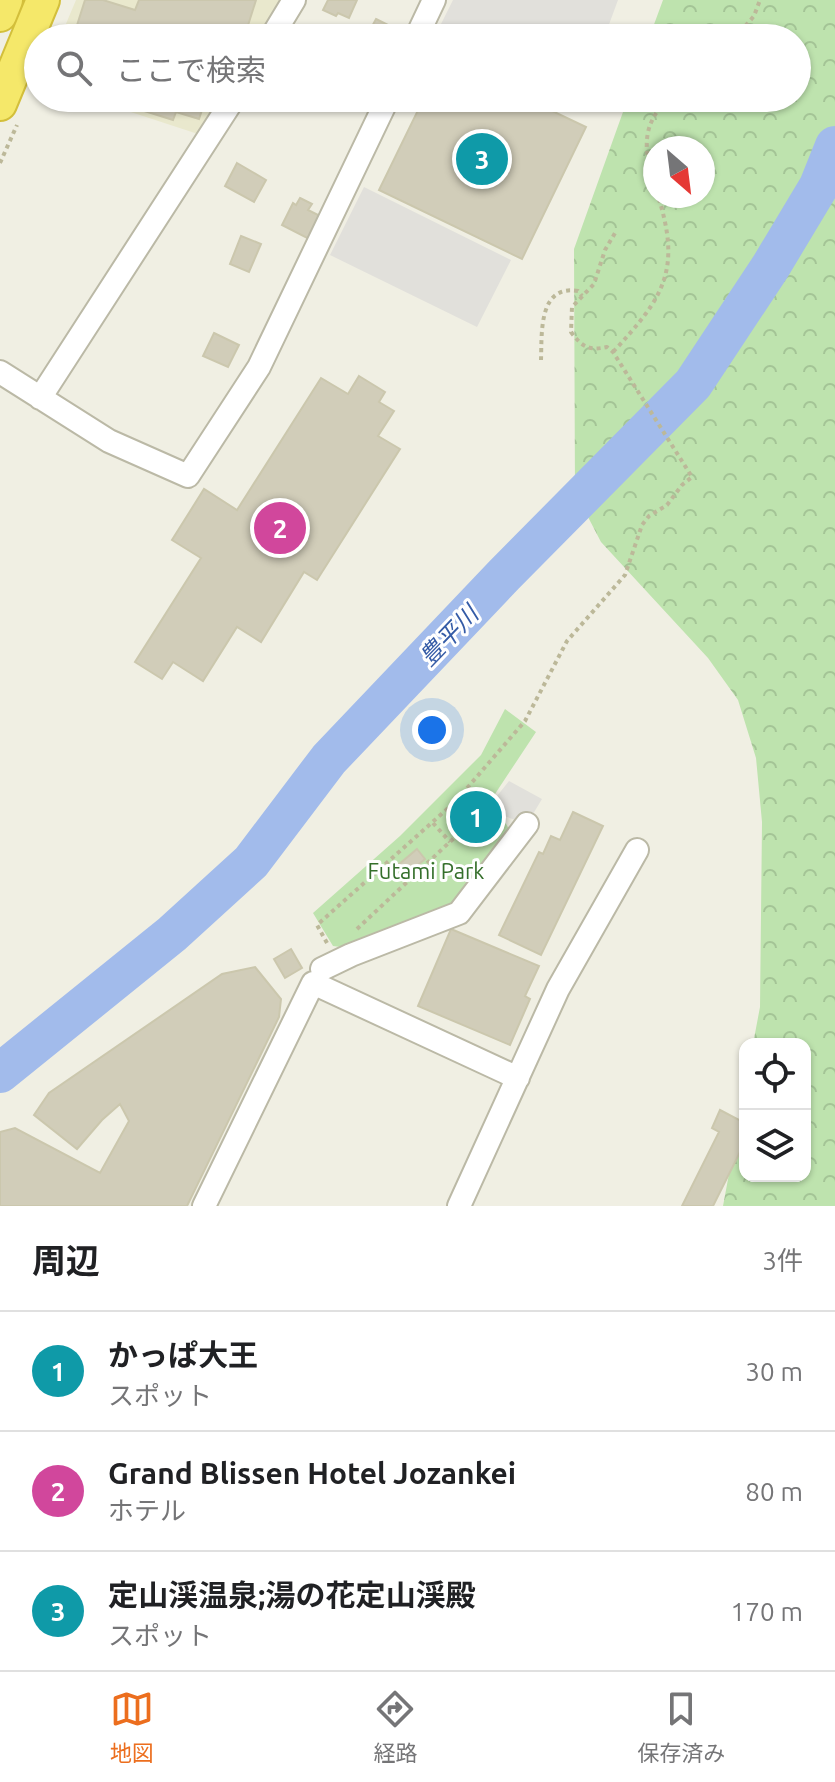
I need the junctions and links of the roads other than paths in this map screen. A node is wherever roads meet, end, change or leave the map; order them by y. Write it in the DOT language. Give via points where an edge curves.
graph roads {
  1 [pos="6,0"];
  2 [pos="43,0"];
  3 [pos="294,0"];
  4 [pos="434,0"];
  5 [pos="0,15"];
  6 [pos="33,24"];
  7 [pos="279,24"];
  8 [pos="423,24"];
  9 [pos="24,46"];
  10 [pos="0,104"];
  11 [pos="225,112"];
  12 [pos="381,112"];
  13 [pos="0,372"];
  14 [pos="40,398"];
  15 [pos="527,824"];
  16 [pos="637,850"];
  17 [pos="322,969"];
  18 [pos="518,1078"];
  19 [pos="204,1206"];
  20 [pos="459,1206"];
  1 -- 5 [label="highway"];
  2 -- 6 [label="highway"];
  3 -- 7 [label="street"];
  4 -- 8 [label="street"];
  9 -- 10 [label="highway"];
  11 -- 14 [label="street"];
  12 -- 14 [label="street" via="259,367 188,476 109,441"];
  13 -- 14 [label="street"];
  15 -- 17 [label="street" via="459,913"];
  16 -- 18 [label="street" via="558,989"];
  18 -- 19 [label="street" via="313,983"];
  18 -- 20 [label="street"];
}
